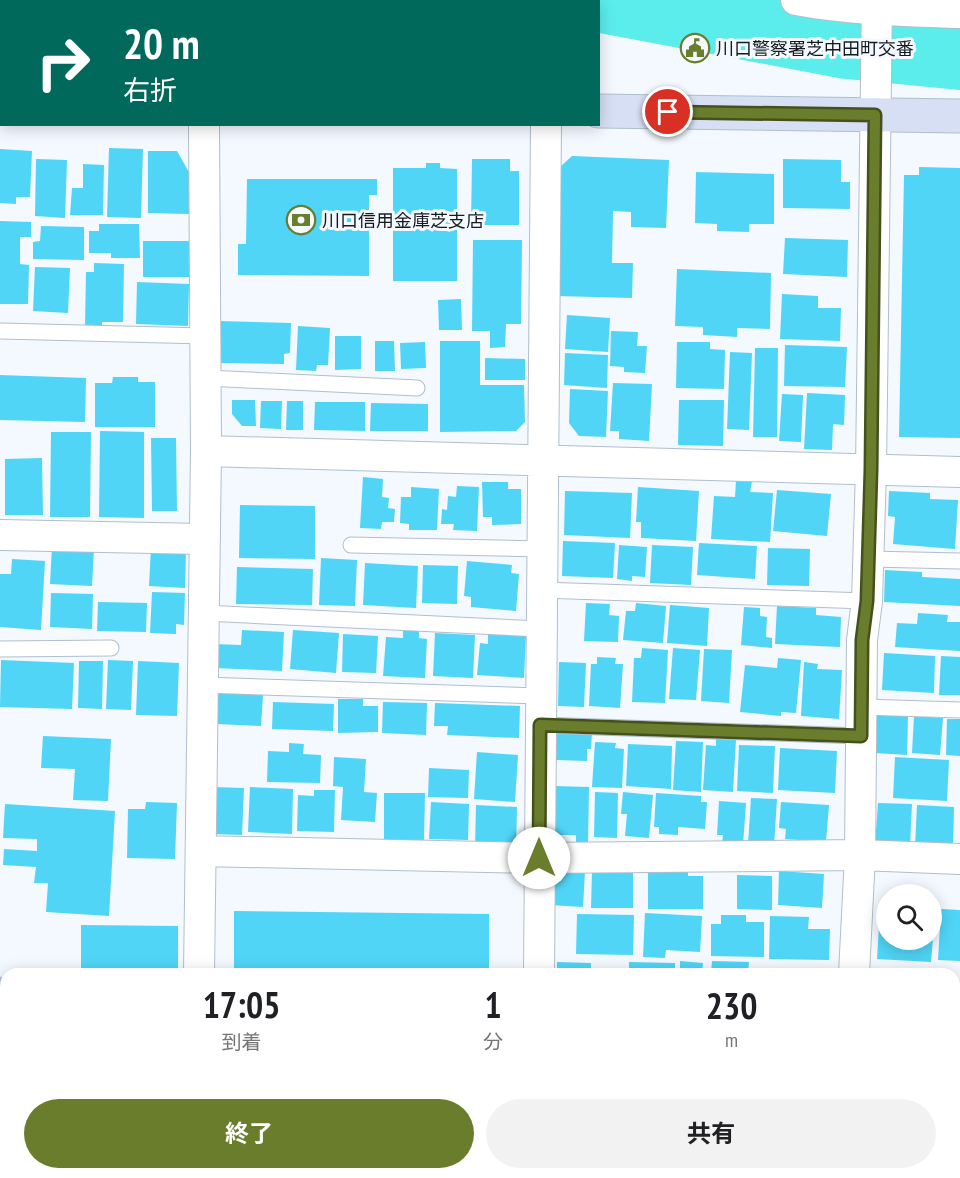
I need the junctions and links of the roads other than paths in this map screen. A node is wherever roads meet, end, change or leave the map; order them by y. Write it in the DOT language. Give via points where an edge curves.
graph roads {
  1 [pos="795,0"];
  2 [pos="876,12"];
  3 [pos="960,13"];
  4 [pos="875,100"];
  5 [pos="600,111"];
  6 [pos="960,116"];
  7 [pos="204,126"];
  8 [pos="546,126"];
  9 [pos="0,331"];
  10 [pos="206,336"];
  11 [pos="206,378"];
  12 [pos="417,388"];
  13 [pos="206,451"];
  14 [pos="542,461"];
  15 [pos="871,470"];
  16 [pos="960,472"];
  17 [pos="0,535"];
  18 [pos="205,539"];
  19 [pos="351,545"];
  20 [pos="541,549"];
  21 [pos="868,559"];
  22 [pos="960,561"];
  23 [pos="541,590"];
  24 [pos="867,601"];
  25 [pos="204,613"];
  26 [pos="541,629"];
  27 [pos="111,648"];
  28 [pos="0,649"];
  29 [pos="203,685"];
  30 [pos="960,710"];
  31 [pos="540,711"];
  32 [pos="862,722"];
  33 [pos="201,851"];
  34 [pos="860,855"];
  35 [pos="539,858"];
  36 [pos="960,859"];
  37 [pos="199,968"];
  38 [pos="538,968"];
  39 [pos="854,968"];
  1 -- 2 [label="street"];
  2 -- 3 [label="street"];
  2 -- 4 [label="street"];
  4 -- 5 [label="main road"];
  4 -- 6 [label="main road"];
  4 -- 15 [label="street"];
  7 -- 10 [label="street"];
  8 -- 14 [label="street"];
  9 -- 10 [label="lane"];
  10 -- 11 [label="street"];
  11 -- 12 [label="lane"];
  11 -- 13 [label="street"];
  13 -- 14 [label="street"];
  13 -- 18 [label="street"];
  14 -- 15 [label="street"];
  14 -- 20 [label="street"];
  15 -- 16 [label="street"];
  15 -- 21 [label="street"];
  17 -- 18 [label="street"];
  18 -- 25 [label="street"];
  19 -- 20 [label="lane"];
  20 -- 23 [label="street"];
  21 -- 22 [label="lane"];
  21 -- 24 [label="street"];
  23 -- 24 [label="lane"];
  23 -- 26 [label="street"];
  24 -- 32 [label="street" via="862,640"];
  25 -- 26 [label="lane"];
  25 -- 29 [label="street"];
  26 -- 31 [label="street"];
  27 -- 28 [label="lane"];
  29 -- 31 [label="lane"];
  29 -- 33 [label="street"];
  30 -- 32 [label="lane"];
  31 -- 32 [label="lane"];
  31 -- 35 [label="street"];
  32 -- 34 [label="street"];
  33 -- 35 [label="street"];
  33 -- 37 [label="street"];
  34 -- 35 [label="street"];
  34 -- 36 [label="street"];
  34 -- 39 [label="street"];
  35 -- 38 [label="street"];
}
